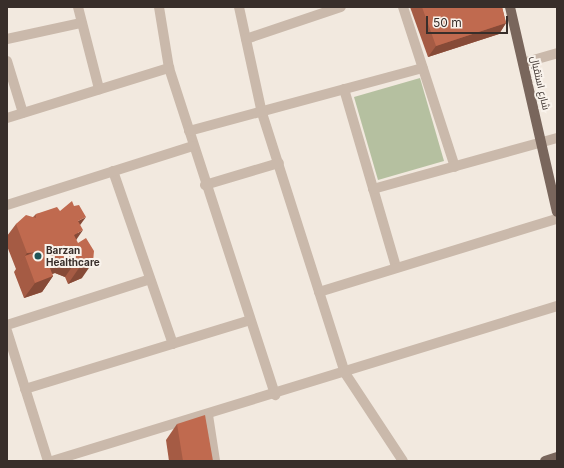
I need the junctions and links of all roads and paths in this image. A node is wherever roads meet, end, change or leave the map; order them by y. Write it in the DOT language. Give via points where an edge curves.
graph roads {
  1 [pos="78,7"];
  2 [pos="159,7"];
  3 [pos="239,7"];
  4 [pos="341,7"];
  5 [pos="403,7"];
  6 [pos="510,7"];
  7 [pos="81,23"];
  8 [pos="7,39"];
  9 [pos="246,39"];
  10 [pos="557,53"];
  11 [pos="7,61"];
  12 [pos="523,63"];
  13 [pos="169,68"];
  14 [pos="423,68"];
  15 [pos="344,89"];
  16 [pos="99,90"];
  17 [pos="262,112"];
  18 [pos="23,113"];
  19 [pos="7,118"];
  20 [pos="189,131"];
  21 [pos="557,138"];
  22 [pos="541,143"];
  23 [pos="193,146"];
  24 [pos="279,163"];
  25 [pos="455,167"];
  26 [pos="113,171"];
  27 [pos="205,185"];
  28 [pos="373,189"];
  29 [pos="7,205"];
  30 [pos="557,212"];
  31 [pos="557,219"];
  32 [pos="396,267"];
  33 [pos="150,279"];
  34 [pos="320,292"];
  35 [pos="557,306"];
  36 [pos="250,320"];
  37 [pos="7,325"];
  38 [pos="8,338"];
  39 [pos="173,344"];
  40 [pos="345,372"];
  41 [pos="25,389"];
  42 [pos="274,395"];
  43 [pos="208,415"];
  44 [pos="557,457"];
  45 [pos="48,461"];
  46 [pos="52,461"];
  47 [pos="215,461"];
  48 [pos="403,461"];
  49 [pos="545,461"];
  1 -- 7 [label="street"];
  2 -- 13 [label="street"];
  3 -- 9 [label="street"];
  4 -- 9 [label="street"];
  5 -- 14 [label="street"];
  6 -- 12 [label="main road, شارع استقبال"];
  7 -- 8 [label="street"];
  7 -- 16 [label="street"];
  9 -- 17 [label="street"];
  10 -- 12 [label="street"];
  11 -- 18 [label="street"];
  12 -- 22 [label="main road, شارع استقبال"];
  13 -- 16 [label="street"];
  13 -- 20 [label="street"];
  14 -- 15 [label="street"];
  14 -- 25 [label="street"];
  15 -- 17 [label="street"];
  15 -- 28 [label="street"];
  16 -- 18 [label="street"];
  17 -- 20 [label="street"];
  17 -- 24 [label="street"];
  18 -- 19 [label="street"];
  20 -- 23 [label="street"];
  21 -- 22 [label="street"];
  22 -- 25 [label="street"];
  22 -- 30 [label="main road, شارع استقبال"];
  23 -- 26 [label="street"];
  23 -- 27 [label="street"];
  24 -- 27 [label="street"];
  24 -- 34 [label="street"];
  25 -- 28 [label="street"];
  26 -- 29 [label="street"];
  26 -- 33 [label="street"];
  27 -- 36 [label="street"];
  28 -- 32 [label="street"];
  31 -- 32 [label="street"];
  32 -- 34 [label="street"];
  33 -- 37 [label="street"];
  33 -- 39 [label="street"];
  34 -- 40 [label="street"];
  35 -- 40 [label="street"];
  36 -- 39 [label="street"];
  36 -- 42 [label="street"];
  38 -- 41 [label="street"];
  39 -- 41 [label="street"];
  40 -- 42 [label="street"];
  40 -- 48 [label="street"];
  41 -- 45 [label="street"];
  42 -- 43 [label="street"];
  43 -- 46 [label="street"];
  43 -- 47 [label="street"];
  44 -- 49 [label="main road"];
}
